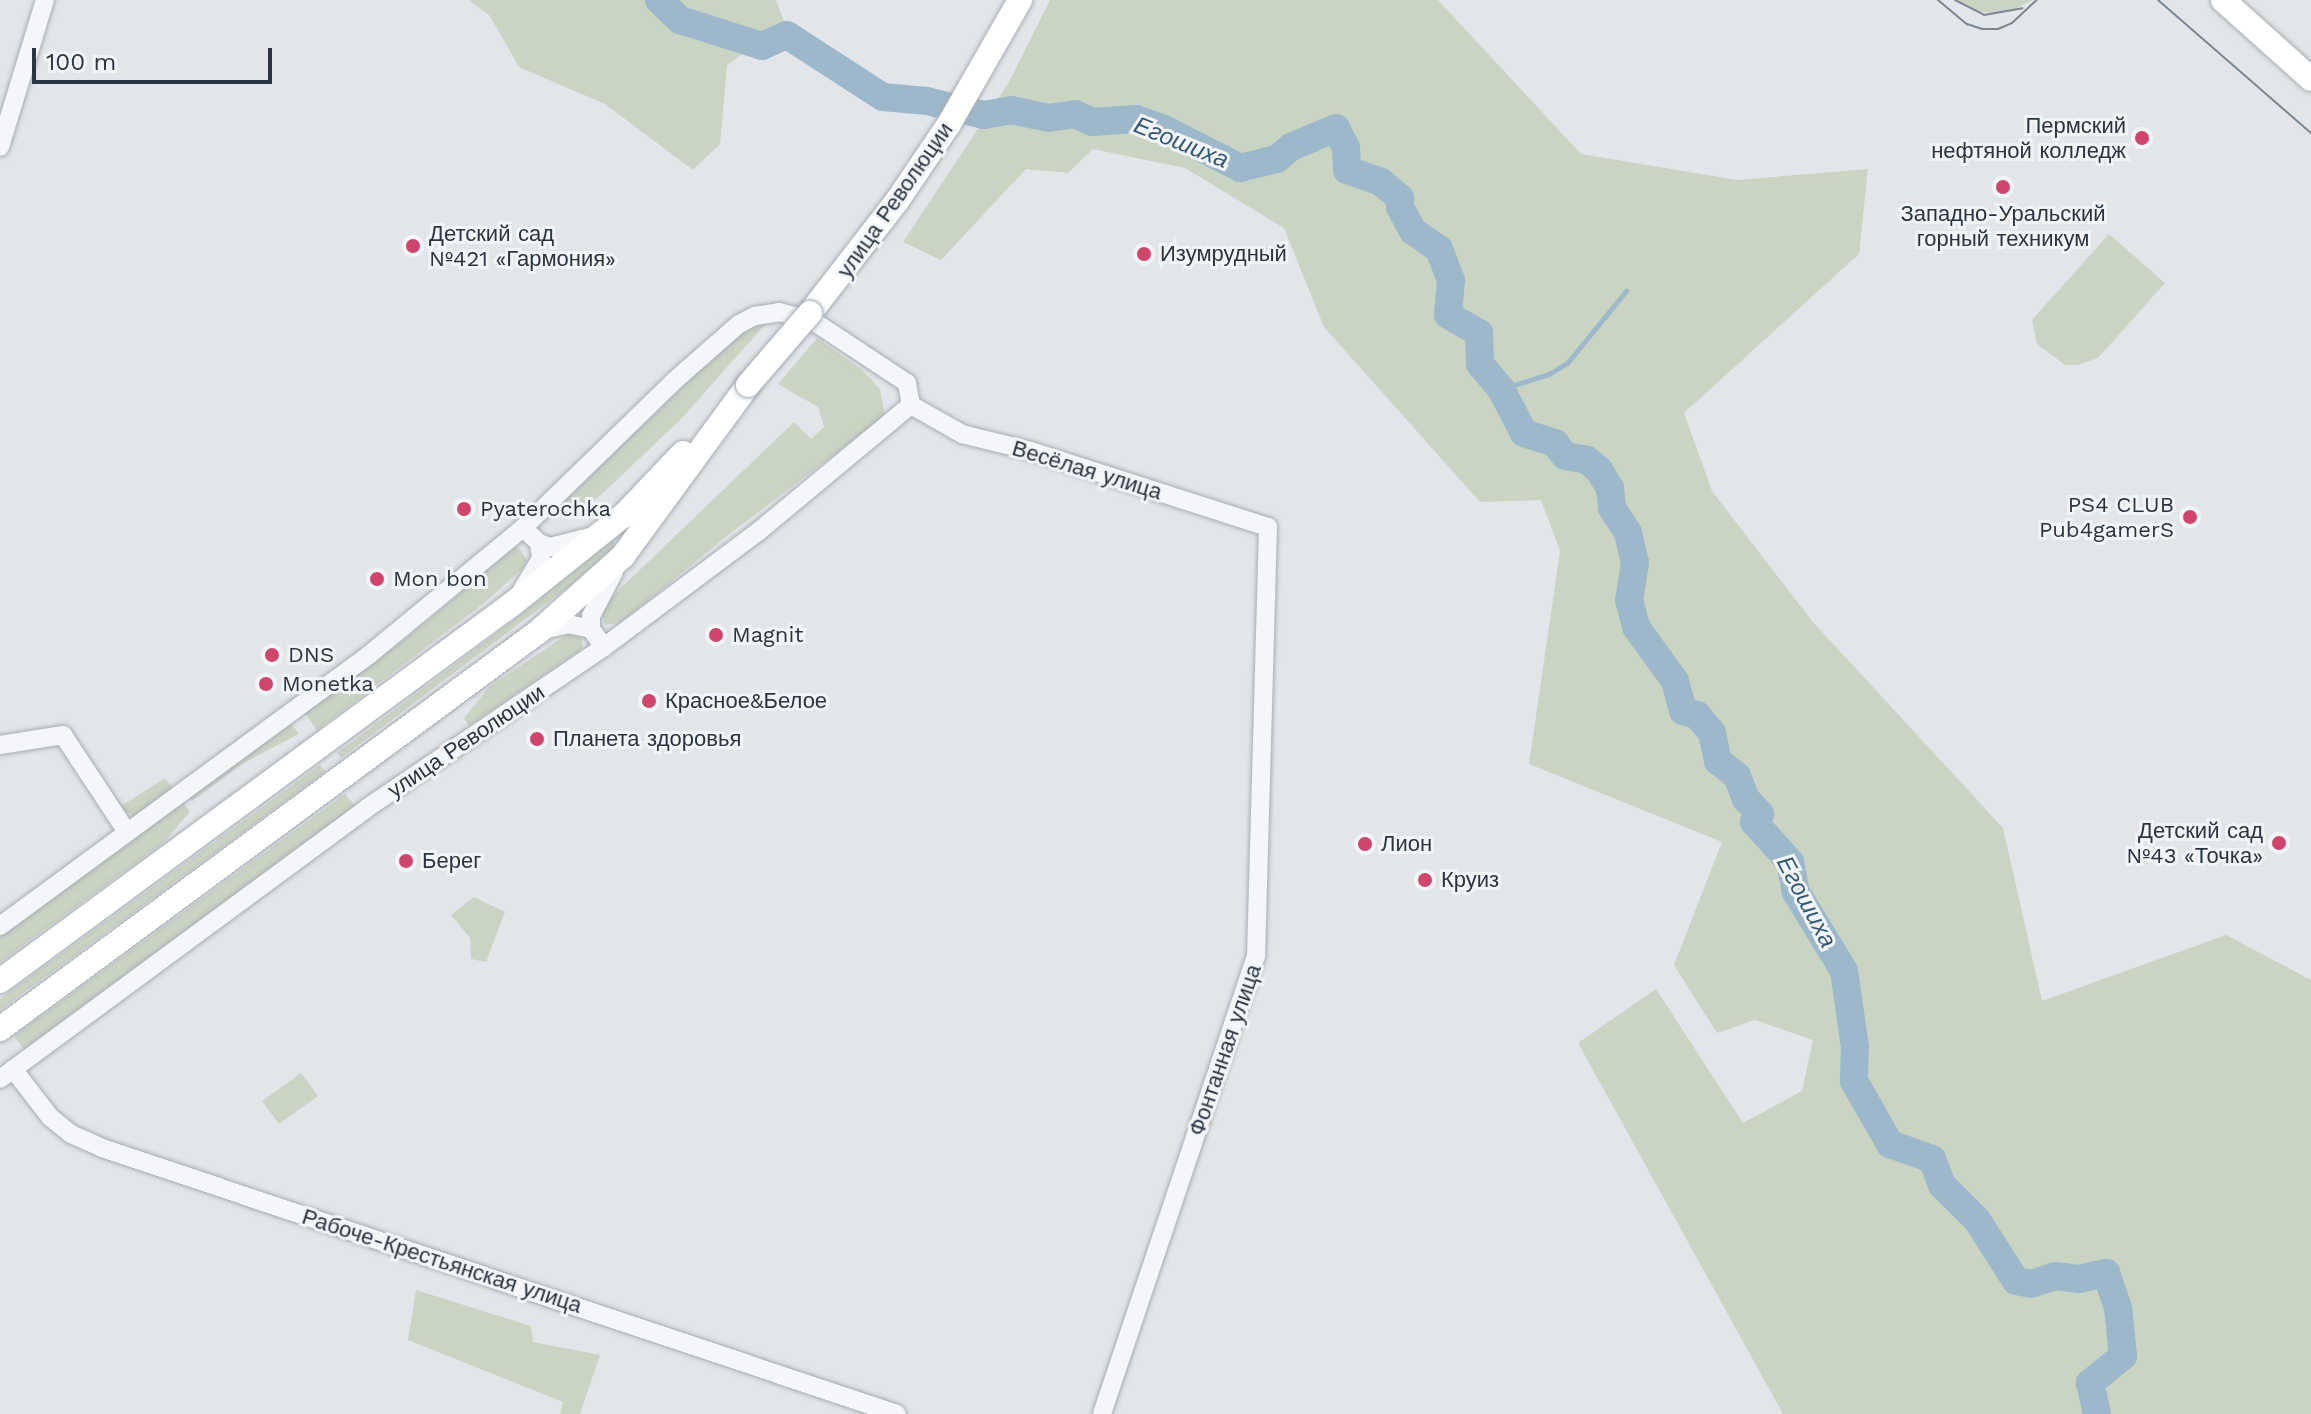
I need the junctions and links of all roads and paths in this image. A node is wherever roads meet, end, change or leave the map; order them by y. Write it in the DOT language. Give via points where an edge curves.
graph roads {
  1 [pos="45,0"];
  2 [pos="1020,0"];
  3 [pos="2223,0"];
  4 [pos="2311,79"];
  5 [pos="0,147"];
  6 [pos="748,385"];
  7 [pos="911,405"];
  8 [pos="1268,527"];
  9 [pos="523,528"];
  10 [pos="603,532"];
  11 [pos="539,543"];
  12 [pos="623,556"];
  13 [pos="511,605"];
  14 [pos="591,629"];
  15 [pos="538,632"];
  16 [pos="604,647"];
  17 [pos="0,745"];
  18 [pos="127,832"];
  19 [pos="0,926"];
  20 [pos="0,981"];
  21 [pos="0,1029"];
  22 [pos="7,1074"];
  23 [pos="897,1414"];
  24 [pos="1102,1414"];
  1 -- 5 [label="street"];
  2 -- 6 [label="main road, улица Революции, bridge" via="949,124 897,201 836,283"];
  3 -- 4 [label="main road"];
  6 -- 10 [label="main road, улица Революции"];
  6 -- 12 [label="main road, улица Революции"];
  7 -- 8 [label="street, Весёлая улица" via="962,434"];
  7 -- 9 [label="street" via="907,383 813,321 779,312 755,316 674,381"];
  7 -- 16 [label="street, улица Революции" via="759,531"];
  8 -- 24 [label="street, Фонтанная улица" via="1256,956"];
  9 -- 11 [label="street"];
  9 -- 18 [label="street" via="370,654"];
  10 -- 11 [label="street" via="574,543"];
  10 -- 13 [label="main road, улица Революции"];
  11 -- 13 [label="street" via="541,558 533,577"];
  12 -- 14 [label="street" via="598,598"];
  12 -- 15 [label="main road, улица Революции"];
  13 -- 20 [label="main road, улица Революции"];
  14 -- 15 [label="street" via="568,624"];
  14 -- 16 [label="street"];
  15 -- 21 [label="main road, улица Революции"];
  16 -- 22 [label="street, улица Революции" via="367,808"];
  17 -- 18 [label="street" via="63,735"];
  18 -- 19 [label="street"];
  22 -- 23 [label="street, Рабоче-Крестьянская улица" via="71,1134 102,1148"];
}
